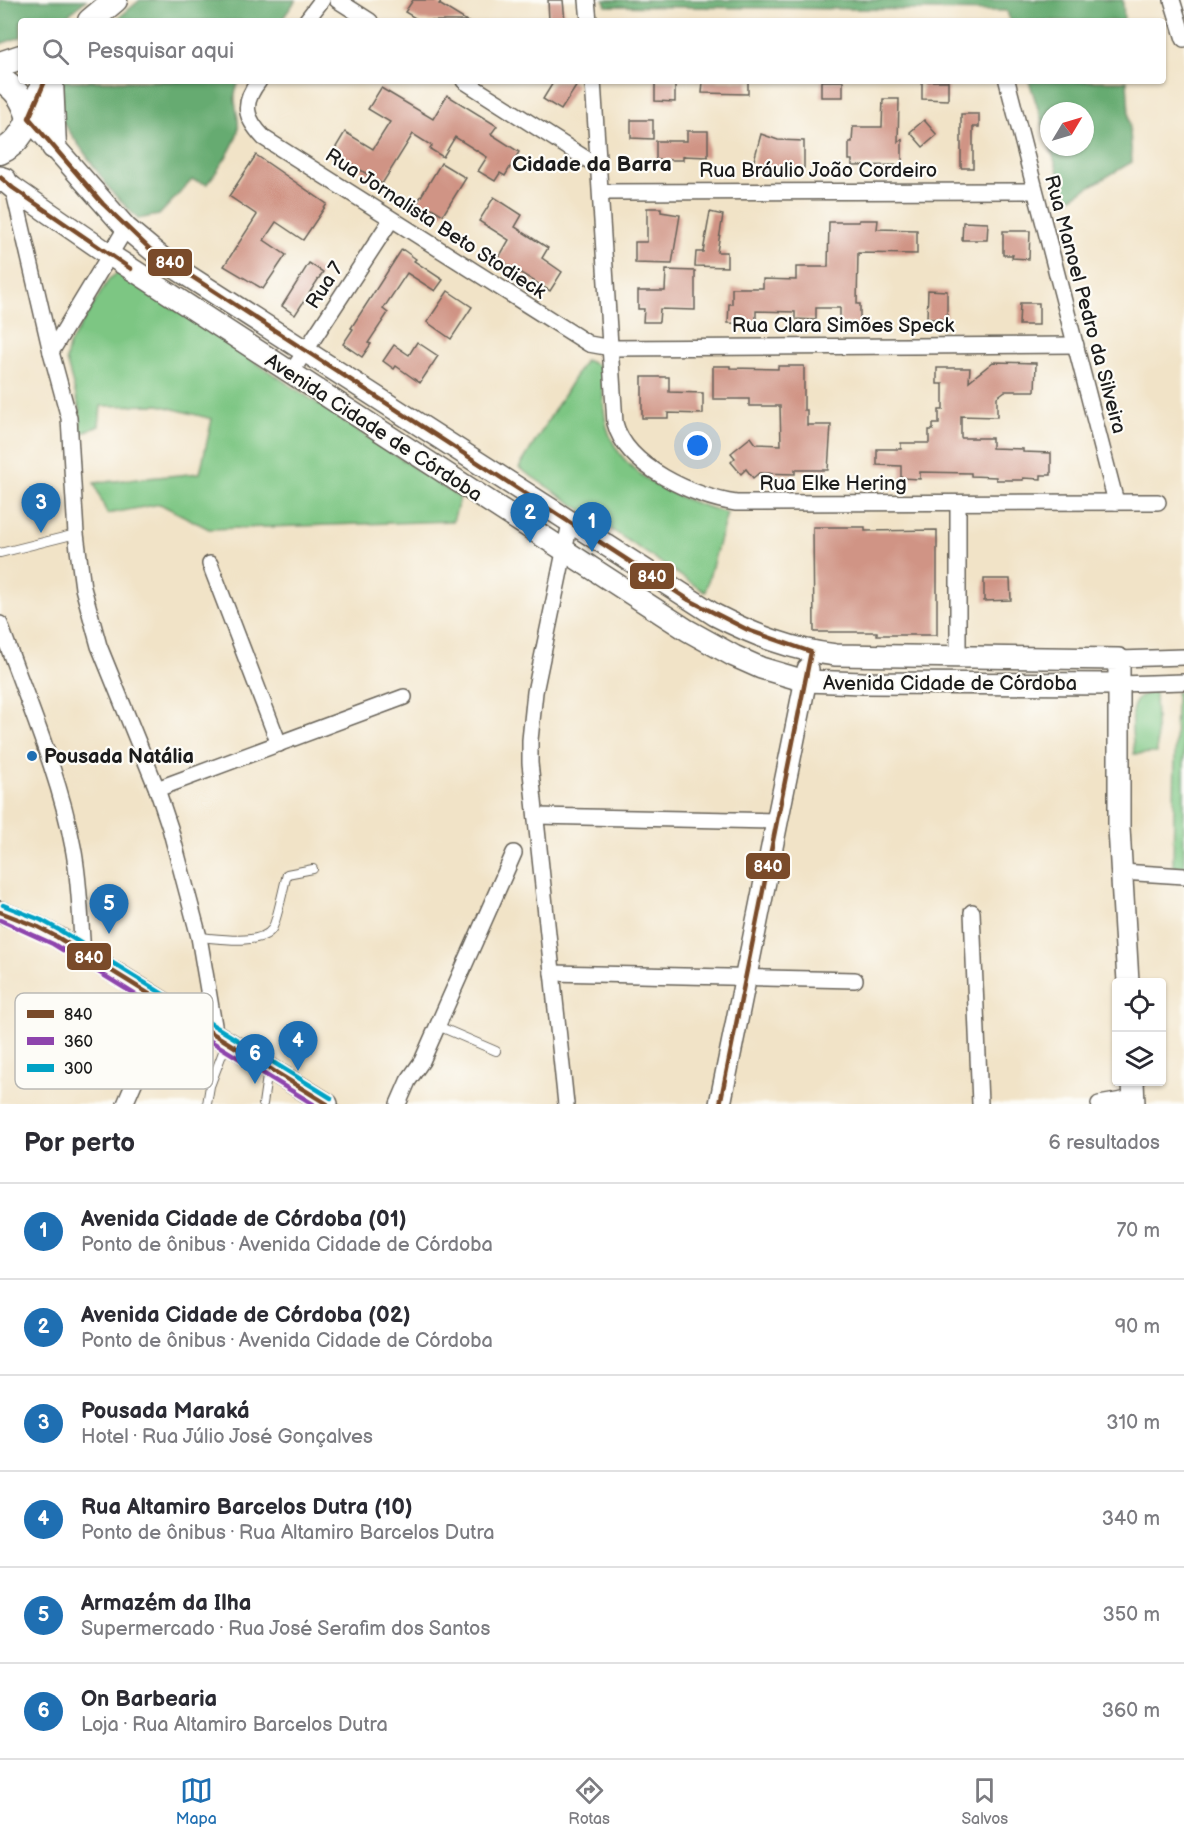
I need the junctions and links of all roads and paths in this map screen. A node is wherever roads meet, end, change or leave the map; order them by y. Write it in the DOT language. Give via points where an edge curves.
graph roads {
  1 [pos="115,0"];
  2 [pos="322,0"];
  3 [pos="337,0"];
  4 [pos="587,0"];
  5 [pos="1172,0"];
  6 [pos="94,18"];
  7 [pos="308,18"];
  8 [pos="365,18"];
  9 [pos="589,18"];
  10 [pos="1184,39"];
  11 [pos="18,58"];
  12 [pos="0,64"];
  13 [pos="0,79"];
  14 [pos="44,84"];
  15 [pos="51,84"];
  16 [pos="257,84"];
  17 [pos="469,84"];
  18 [pos="593,84"];
  19 [pos="1008,84"];
  20 [pos="29,118"];
  21 [pos="54,147"];
  22 [pos="0,152"];
  23 [pos="599,167"];
  24 [pos="4,182"];
  25 [pos="1035,191"];
  26 [pos="601,192"];
  27 [pos="392,220"];
  28 [pos="126,228"];
  29 [pos="110,255"];
  30 [pos="1076,345"];
  31 [pos="611,348"];
  32 [pos="51,352"];
  33 [pos="306,352"];
  34 [pos="291,373"];
  35 [pos="1116,502"];
  36 [pos="1158,502"];
  37 [pos="958,503"];
  38 [pos="570,523"];
  39 [pos="76,534"];
  40 [pos="564,550"];
  41 [pos="0,553"];
  42 [pos="210,564"];
  43 [pos="0,624"];
  44 [pos="811,652"];
  45 [pos="958,657"];
  46 [pos="1184,657"];
  47 [pos="1119,659"];
  48 [pos="805,681"];
  49 [pos="1184,682"];
  50 [pos="1119,684"];
  51 [pos="404,697"];
  52 [pos="279,744"];
  53 [pos="157,789"];
  54 [pos="536,816"];
  55 [pos="777,821"];
  56 [pos="514,853"];
  57 [pos="313,869"];
  58 [pos="1122,872"];
  59 [pos="1184,876"];
  60 [pos="0,912"];
  61 [pos="972,912"];
  62 [pos="199,937"];
  63 [pos="83,953"];
  64 [pos="552,973"];
  65 [pos="746,977"];
  66 [pos="1128,978"];
  67 [pos="855,980"];
  68 [pos="146,993"];
  69 [pos="211,993"];
  70 [pos="213,1003"];
  71 [pos="438,1026"];
  72 [pos="213,1035"];
  73 [pos="221,1040"];
  74 [pos="496,1051"];
  75 [pos="268,1068"];
  76 [pos="213,1079"];
  77 [pos="131,1089"];
  78 [pos="211,1089"];
  79 [pos="1133,1094"];
  80 [pos="125,1104"];
  81 [pos="207,1104"];
  82 [pos="263,1104"];
  83 [pos="327,1104"];
  84 [pos="398,1104"];
  85 [pos="566,1104"];
  86 [pos="720,1104"];
  87 [pos="980,1104"];
  88 [pos="1099,1104"];
  1 -- 6 [label="main road"];
  2 -- 7 [label="street"];
  3 -- 8 [label="street"];
  4 -- 9 [label="street"];
  5 -- 10 [label="street"];
  11 -- 12 [label="main road"];
  13 -- 20 [label="main road" via="23,100"];
  14 -- 20 [label="main road"];
  15 -- 21 [label="main road"];
  16 -- 27 [label="street, Rua Jornalista Beto Stodieck" via="247,102 248,116 255,129"];
  17 -- 23 [label="street"];
  18 -- 23 [label="street, Rua Elke Hering"];
  19 -- 25 [label="street, Rua Manoel Pedro da Silveira"];
  20 -- 21 [label="street, Avenida Cidade de Córdoba"];
  20 -- 22 [label="main road" via="16,142"];
  21 -- 28 [label="street, Avenida Cidade de Córdoba"];
  23 -- 26 [label="street, Rua Elke Hering"];
  24 -- 29 [label="street, Avenida Cidade de Córdoba"];
  24 -- 32 [label="street"];
  25 -- 26 [label="street, Rua Bráulio João Cordeiro"];
  25 -- 30 [label="street, Rua Manoel Pedro da Silveira"];
  26 -- 31 [label="street, Rua Elke Hering"];
  27 -- 31 [label="street, Rua Jornalista Beto Stodieck" via="580,340"];
  27 -- 33 [label="street, Rua 7"];
  28 -- 29 [label="street"];
  28 -- 33 [label="street, Avenida Cidade de Córdoba" via="168,263"];
  29 -- 32 [label="street"];
  29 -- 34 [label="street, Avenida Cidade de Córdoba"];
  30 -- 31 [label="street, Rua Clara Simões Speck"];
  30 -- 35 [label="street, Rua Manoel Pedro da Silveira"];
  31 -- 37 [label="street, Rua Elke Hering" via="615,423 623,443 648,466 697,494 717,501 756,504"];
  32 -- 39 [label="street" via="69,418"];
  33 -- 34 [label="street, Rua 7"];
  33 -- 38 [label="street, Avenida Cidade de Córdoba"];
  34 -- 40 [label="street, Avenida Cidade de Córdoba"];
  35 -- 36 [label="street, Rua Elke Hering"];
  35 -- 37 [label="street, Rua Elke Hering"];
  37 -- 45 [label="street"];
  38 -- 40 [label="street"];
  38 -- 44 [label="street, Avenida Cidade de Córdoba" via="715,615 767,639"];
  39 -- 41 [label="lane"];
  39 -- 53 [label="street" via="92,622"];
  40 -- 48 [label="street, Avenida Cidade de Córdoba" via="715,646 761,668"];
  40 -- 54 [label="street" via="531,716 530,763"];
  42 -- 52 [label="street"];
  43 -- 63 [label="street" via="67,817 77,873"];
  44 -- 45 [label="street, Avenida Cidade de Córdoba"];
  44 -- 48 [label="street"];
  45 -- 47 [label="street, Avenida Cidade de Córdoba"];
  46 -- 47 [label="street, Avenida Cidade de Córdoba"];
  47 -- 50 [label="street"];
  48 -- 50 [label="street, Avenida Cidade de Córdoba"];
  48 -- 55 [label="street"];
  49 -- 50 [label="street, Avenida Cidade de Córdoba"];
  50 -- 58 [label="street"];
  51 -- 52 [label="street"];
  52 -- 53 [label="street"];
  53 -- 62 [label="street"];
  54 -- 55 [label="street"];
  54 -- 64 [label="street"];
  55 -- 65 [label="street"];
  56 -- 71 [label="street"];
  57 -- 62 [label="lane" via="287,874 272,929 265,936 254,940"];
  58 -- 59 [label="street"];
  58 -- 66 [label="street"];
  60 -- 63 [label="street" via="38,927"];
  61 -- 87 [label="street"];
  62 -- 69 [label="street"];
  63 -- 68 [label="street"];
  64 -- 65 [label="street"];
  64 -- 85 [label="street"];
  65 -- 67 [label="street"];
  65 -- 86 [label="street"];
  70 -- 73 [label="street"];
  71 -- 74 [label="lane"];
  71 -- 84 [label="street"];
  72 -- 73 [label="street"];
  73 -- 75 [label="street"];
  73 -- 76 [label="lane"];
  75 -- 82 [label="lane"];
  75 -- 83 [label="street"];
  77 -- 80 [label="street"];
  78 -- 81 [label="lane"];
  79 -- 88 [label="street"];
}
